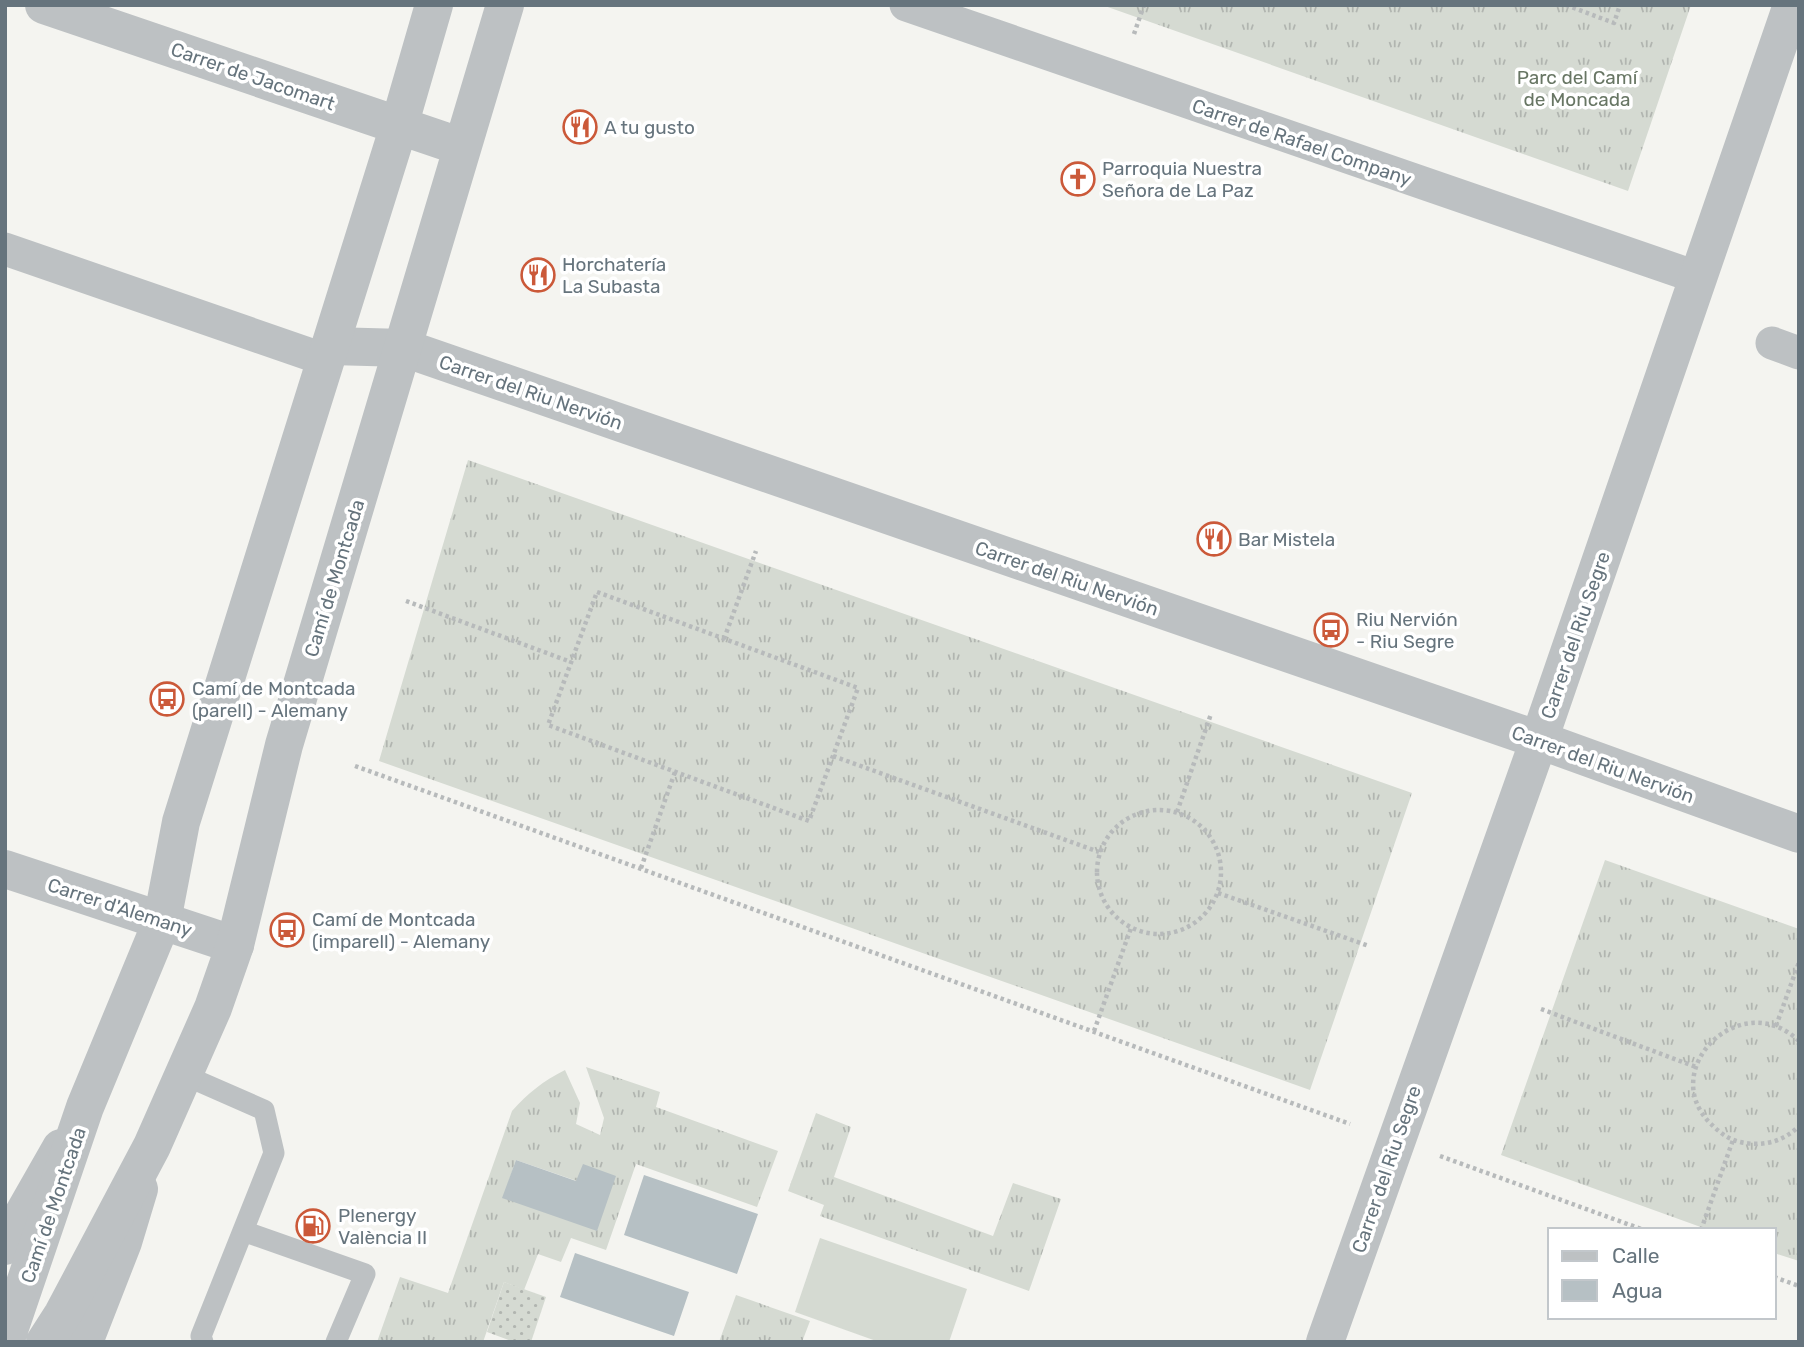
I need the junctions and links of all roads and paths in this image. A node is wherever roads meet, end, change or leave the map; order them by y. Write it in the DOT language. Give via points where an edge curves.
graph roads {
  1 [pos="44,5"];
  2 [pos="434,5"];
  3 [pos="505,5"];
  4 [pos="906,5"];
  5 [pos="1566,5"];
  6 [pos="1620,5"];
  7 [pos="1792,5"];
  8 [pos="399,126"];
  9 [pos="462,147"];
  10 [pos="5,249"];
  11 [pos="1699,278"];
  12 [pos="404,348"];
  13 [pos="328,353"];
  14 [pos="756,551"];
  15 [pos="406,601"];
  16 [pos="724,639"];
  17 [pos="571,662"];
  18 [pos="1211,714"];
  19 [pos="1539,740"];
  20 [pos="833,756"];
  21 [pos="355,766"];
  22 [pos="675,772"];
  23 [pos="1177,812"];
  24 [pos="1799,834"];
  25 [pos="1099,852"];
  26 [pos="5,869"];
  27 [pos="641,869"];
  28 [pos="1218,893"];
  29 [pos="162,921"];
  30 [pos="1130,928"];
  31 [pos="235,945"];
  32 [pos="1369,946"];
  33 [pos="1799,962"];
  34 [pos="1541,1009"];
  35 [pos="1776,1026"];
  36 [pos="1094,1031"];
  37 [pos="1799,1041"];
  38 [pos="1696,1067"];
  39 [pos="184,1075"];
  40 [pos="85,1107"];
  41 [pos="1799,1126"];
  42 [pos="1396,1140"];
  43 [pos="1733,1140"];
  44 [pos="152,1146"];
  45 [pos="1638,1228"];
  46 [pos="1702,1228"];
  47 [pos="243,1231"];
  48 [pos="5,1246"];
  49 [pos="1776,1278"];
  50 [pos="1799,1286"];
  51 [pos="5,1342"];
  52 [pos="45,1342"];
  53 [pos="84,1342"];
  54 [pos="203,1342"];
  55 [pos="336,1342"];
  56 [pos="1325,1342"];
  1 -- 8 [label="street, Carrer de Jacomart"];
  2 -- 8 [label="street, Camí de Montcada"];
  3 -- 9 [label="street, Camí de Montcada"];
  4 -- 11 [label="street, Carrer de Rafael Company"];
  5 -- 6 [label="path" via="1614,23"];
  7 -- 11 [label="street, Carrer del Riu Segre"];
  8 -- 9 [label="street, Carrer de Jacomart"];
  8 -- 13 [label="street, Camí de Montcada"];
  9 -- 12 [label="street, Camí de Montcada"];
  10 -- 13 [label="street"];
  11 -- 19 [label="street, Carrer del Riu Segre"];
  12 -- 13 [label="street, Carrer del Riu Nervión"];
  12 -- 19 [label="street, Carrer del Riu Nervión"];
  12 -- 31 [label="street, Camí de Montcada" via="284,745"];
  13 -- 29 [label="street, Camí de Montcada" via="181,822"];
  14 -- 16 [label="path"];
  15 -- 17 [label="path"];
  16 -- 17 [label="path" via="597,592"];
  16 -- 20 [label="path" via="858,688"];
  17 -- 22 [label="path" via="548,725"];
  18 -- 23 [label="path"];
  19 -- 24 [label="street, Carrer del Riu Nervión"];
  19 -- 42 [label="street, Carrer del Riu Segre"];
  20 -- 22 [label="path" via="809,821"];
  20 -- 25 [label="path"];
  21 -- 27 [label="path"];
  22 -- 27 [label="path"];
  23 -- 25 [label="path" via="1158,809 1122,821"];
  23 -- 28 [label="path" via="1210,835 1222,873"];
  25 -- 30 [label="path" via="1097,887 1115,918"];
  26 -- 29 [label="street, Carrer d'Alemany"];
  27 -- 36 [label="path"];
  28 -- 30 [label="path" via="1208,912 1172,934 1151,935"];
  28 -- 32 [label="path"];
  29 -- 31 [label="street, Carrer d'Alemany"];
  29 -- 40 [label="street, Camí de Montcada"];
  30 -- 36 [label="path"];
  31 -- 39 [label="street, Camí de Montcada"];
  33 -- 35 [label="path"];
  34 -- 38 [label="path"];
  35 -- 37 [label="path"];
  35 -- 38 [label="path" via="1743,1023 1727,1029 1703,1051"];
  36 -- 42 [label="path"];
  38 -- 43 [label="path" via="1697,1102 1705,1118"];
  39 -- 44 [label="street, Camí de Montcada"];
  39 -- 47 [label="lane" via="264,1110 274,1153"];
  40 -- 48 [label="street, Camí de Montcada"];
  40 -- 51 [label="street, Camí de Montcada"];
  41 -- 43 [label="path" via="1773,1142 1753,1145"];
  42 -- 45 [label="path"];
  42 -- 56 [label="street, Carrer del Riu Segre"];
  43 -- 46 [label="path"];
  44 -- 52 [label="street, Camí de Montcada"];
  44 -- 53 [label="street, Camí de Montcada" via="124,1242"];
  47 -- 54 [label="lane" via="201,1336"];
  47 -- 55 [label="lane" via="365,1274"];
  49 -- 50 [label="path"];
}
